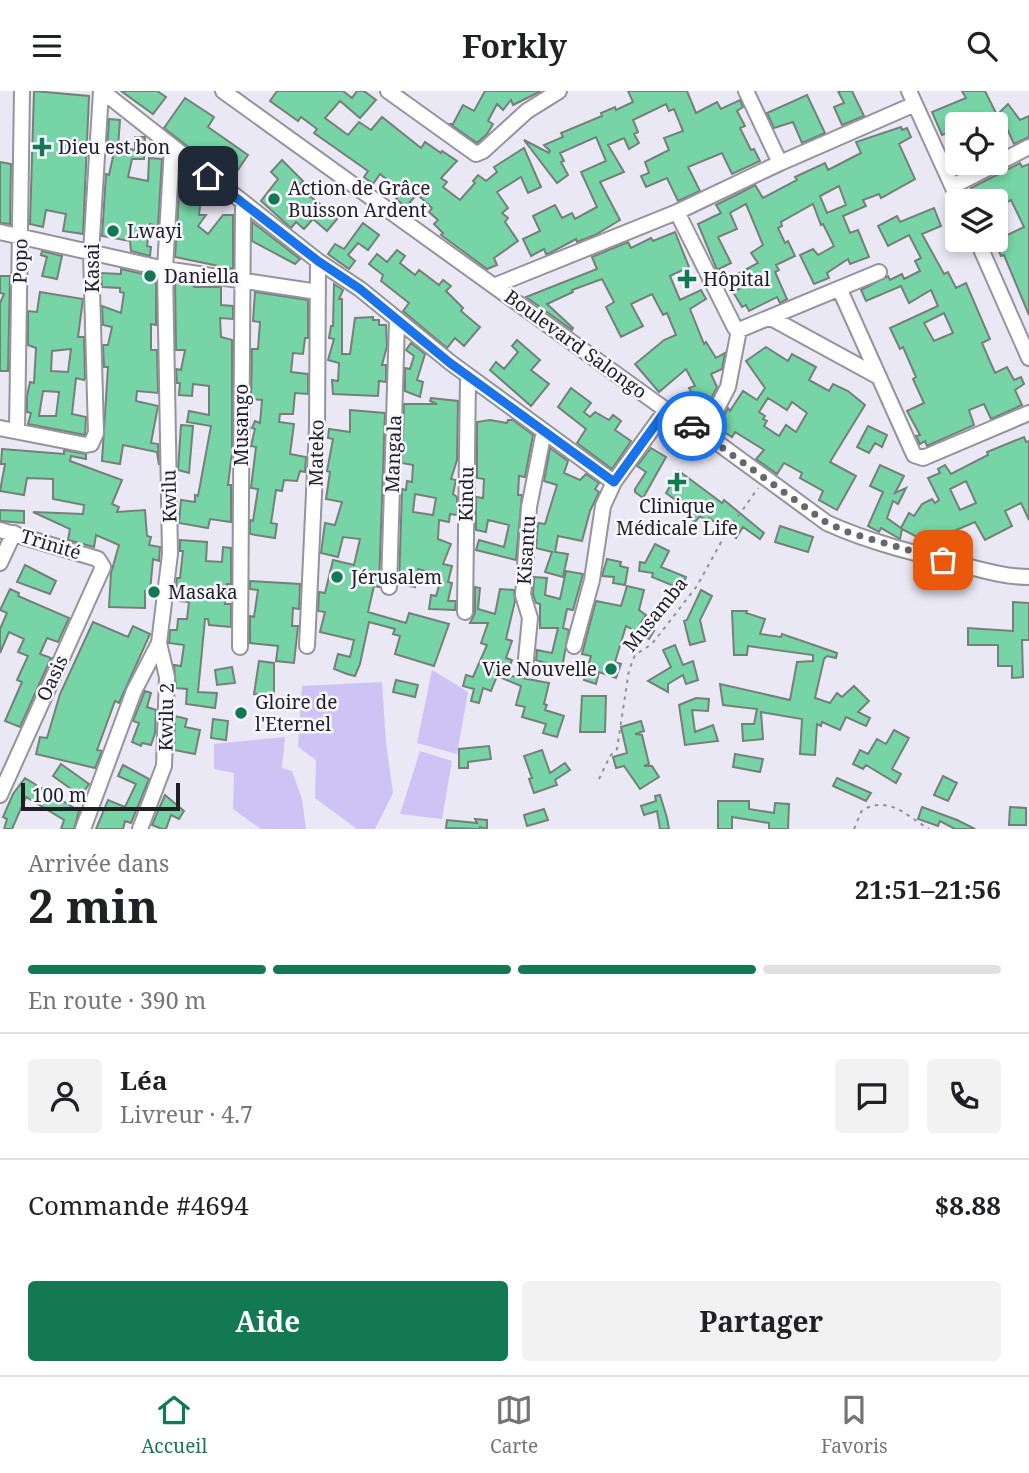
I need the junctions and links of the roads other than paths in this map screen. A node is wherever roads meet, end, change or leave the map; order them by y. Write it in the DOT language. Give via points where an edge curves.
graph roads {
  1 [pos="22,91"];
  2 [pos="102,91"];
  3 [pos="223,91"];
  4 [pos="388,91"];
  5 [pos="559,91"];
  6 [pos="746,91"];
  7 [pos="912,98"];
  8 [pos="1029,147"];
  9 [pos="172,148"];
  10 [pos="780,163"];
  11 [pos="953,186"];
  12 [pos="954,189"];
  13 [pos="243,203"];
  14 [pos="677,212"];
  15 [pos="0,232"];
  16 [pos="20,236"];
  17 [pos="982,252"];
  18 [pos="91,253"];
  19 [pos="318,261"];
  20 [pos="165,268"];
  21 [pos="879,271"];
  22 [pos="242,280"];
  23 [pos="496,285"];
  24 [pos="840,289"];
  25 [pos="318,292"];
  26 [pos="771,318"];
  27 [pos="397,321"];
  28 [pos="739,330"];
  29 [pos="1029,358"];
  30 [pos="468,376"];
  31 [pos="879,377"];
  32 [pos="666,410"];
  33 [pos="1029,413"];
  34 [pos="0,428"];
  35 [pos="17,431"];
  36 [pos="544,431"];
  37 [pos="704,433"];
  38 [pos="614,482"];
  39 [pos="7,531"];
  40 [pos="102,562"];
  41 [pos="0,563"];
  42 [pos="1029,577"];
  43 [pos="389,587"];
  44 [pos="466,612"];
  45 [pos="159,643"];
  46 [pos="307,646"];
  47 [pos="575,646"];
  48 [pos="240,647"];
  49 [pos="525,669"];
  50 [pos="0,795"];
  51 [pos="83,829"];
  52 [pos="140,829"];
  1 -- 16 [label="street, Popo"];
  2 -- 9 [label="street"];
  2 -- 18 [label="street, Kasai"];
  3 -- 23 [label="street, Boulevard Salongo"];
  4 -- 5 [label="street" via="475,154"];
  6 -- 10 [label="street"];
  7 -- 10 [label="street"];
  7 -- 11 [label="street"];
  8 -- 11 [label="street"];
  9 -- 13 [label="street"];
  9 -- 20 [label="street, Kwilu"];
  10 -- 14 [label="street"];
  11 -- 12 [label="street"];
  13 -- 19 [label="street"];
  13 -- 22 [label="street, Musango"];
  14 -- 23 [label="street"];
  14 -- 28 [label="street"];
  15 -- 16 [label="street"];
  16 -- 18 [label="street"];
  16 -- 35 [label="street, Popo"];
  17 -- 29 [label="street"];
  18 -- 20 [label="street"];
  18 -- 35 [label="street, Kasai" via="96,433 86,445"];
  19 -- 25 [label="street, Mateko"];
  19 -- 27 [label="street"];
  20 -- 22 [label="street"];
  20 -- 45 [label="street, Kwilu" via="170,545"];
  21 -- 24 [label="street"];
  22 -- 25 [label="street"];
  22 -- 48 [label="street, Musango"];
  23 -- 32 [label="street, Boulevard Salongo"];
  24 -- 26 [label="street"];
  24 -- 31 [label="street"];
  25 -- 46 [label="street, Mateko"];
  26 -- 28 [label="street"];
  26 -- 31 [label="street"];
  27 -- 30 [label="street"];
  27 -- 43 [label="street, Mangala"];
  28 -- 37 [label="street" via="728,387"];
  30 -- 36 [label="street"];
  30 -- 44 [label="street, Kindu"];
  31 -- 33 [label="street" via="917,458"];
  32 -- 37 [label="street, Boulevard Salongo"];
  32 -- 38 [label="street"];
  34 -- 35 [label="street"];
  36 -- 38 [label="street"];
  36 -- 49 [label="street, Kisantu" via="529,507 523,595 530,618"];
  37 -- 42 [label="street, Boulevard Salongo" via="808,511 850,533 1001,575"];
  38 -- 47 [label="street" via="603,506 592,580"];
  39 -- 40 [label="street, Trinité"];
  39 -- 41 [label="street"];
  40 -- 50 [label="street, Oasis" via="102,571"];
  45 -- 51 [label="street, Kwilu" via="134,691"];
  45 -- 52 [label="street, Kwilu 2" via="167,677 164,766"];
}
